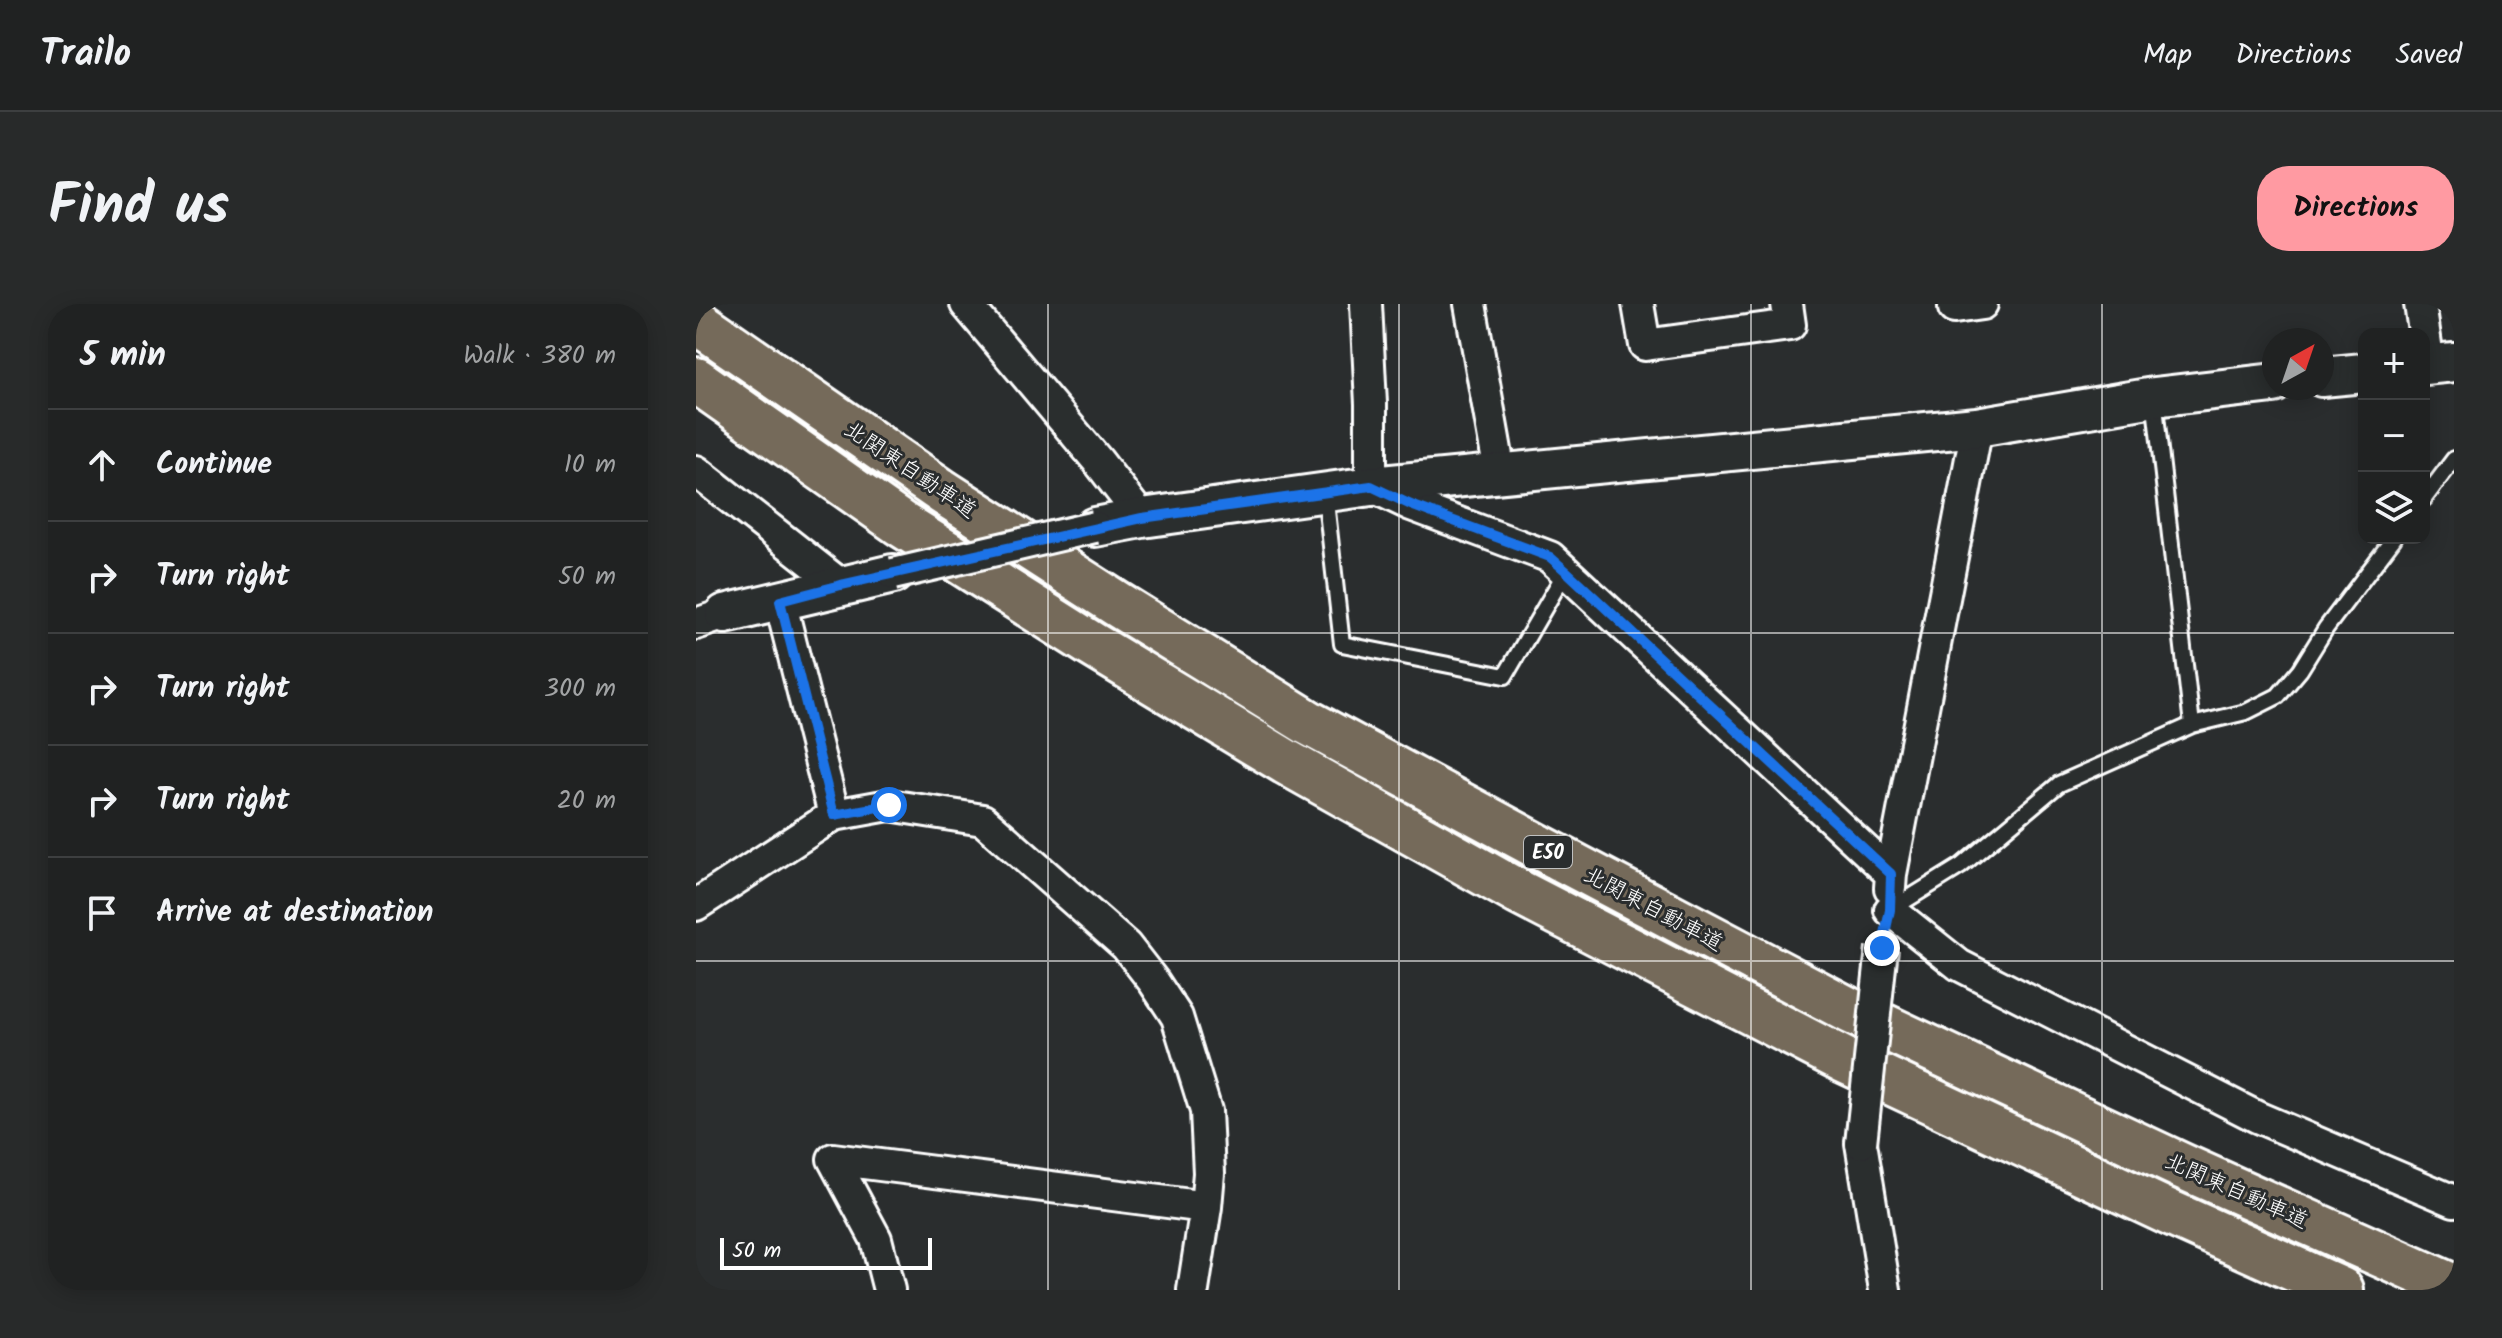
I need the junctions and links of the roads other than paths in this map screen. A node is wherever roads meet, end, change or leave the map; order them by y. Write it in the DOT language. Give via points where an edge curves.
graph roads {
  1 [pos="966,304"];
  2 [pos="1366,304"];
  3 [pos="1470,304"];
  4 [pos="1638,304"];
  5 [pos="1787,304"];
  6 [pos="1954,304"];
  7 [pos="1982,304"];
  8 [pos="2420,304"];
  9 [pos="696,321"];
  10 [pos="2436,364"];
  11 [pos="2358,374"];
  12 [pos="2334,376"];
  13 [pos="696,380"];
  14 [pos="2262,384"];
  15 [pos="2154,397"];
  16 [pos="1977,427"];
  17 [pos="2454,459"];
  18 [pos="696,471"];
  19 [pos="1500,473"];
  20 [pos="1371,486"];
  21 [pos="2430,491"];
  22 [pos="1325,492"];
  23 [pos="1142,518"];
  24 [pos="1095,527"];
  25 [pos="2389,544"];
  26 [pos="1566,571"];
  27 [pos="893,574"];
  28 [pos="841,585"];
  29 [pos="780,601"];
  30 [pos="710,619"];
  31 [pos="2192,725"];
  32 [pos="834,815"];
  33 [pos="1891,874"];
  34 [pos="696,905"];
  35 [pos="1890,910"];
  36 [pos="2454,1201"];
  37 [pos="1206,1207"];
  38 [pos="2454,1287"];
  39 [pos="889,1290"];
  40 [pos="1193,1290"];
  41 [pos="1885,1290"];
  42 [pos="2341,1290"];
  1 -- 23 [label="street"];
  2 -- 20 [label="street"];
  3 -- 19 [label="street"];
  4 -- 5 [label="street" via="1645,345 1790,325"];
  6 -- 7 [label="street"];
  8 -- 10 [label="street"];
  9 -- 38 [label="highway, 北関東自動車道 / E50" via="943,492 1309,723 1851,1011"];
  11 -- 12 [label="street"];
  13 -- 42 [label="highway, E50" via="901,524 1091,644 1504,885 1844,1060"];
  14 -- 15 [label="street"];
  15 -- 16 [label="street"];
  15 -- 31 [label="lane"];
  16 -- 19 [label="street"];
  16 -- 33 [label="street"];
  17 -- 21 [label="lane"];
  18 -- 28 [label="street"];
  19 -- 20 [label="street"];
  20 -- 22 [label="street"];
  20 -- 26 [label="street" via="1550,557"];
  22 -- 23 [label="street"];
  22 -- 26 [label="lane" via="1342,644 1505,676"];
  23 -- 24 [label="street"];
  24 -- 27 [label="street, bridge"];
  25 -- 31 [label="lane" via="2278,696 2246,712"];
  26 -- 33 [label="street"];
  27 -- 28 [label="street"];
  28 -- 29 [label="street"];
  29 -- 30 [label="street"];
  29 -- 32 [label="street"];
  31 -- 35 [label="lane" via="2059,784 1961,866"];
  32 -- 34 [label="street"];
  32 -- 37 [label="street" via="889,805 983,820 1126,946 1177,1017 1194,1065 1206,1111"];
  33 -- 35 [label="street"];
  35 -- 36 [label="street" via="1959,965 2257,1117"];
  35 -- 41 [label="street, bridge" via="1861,1143"];
  37 -- 39 [label="street" via="833,1159 876,1239"];
  37 -- 40 [label="street"];
}
